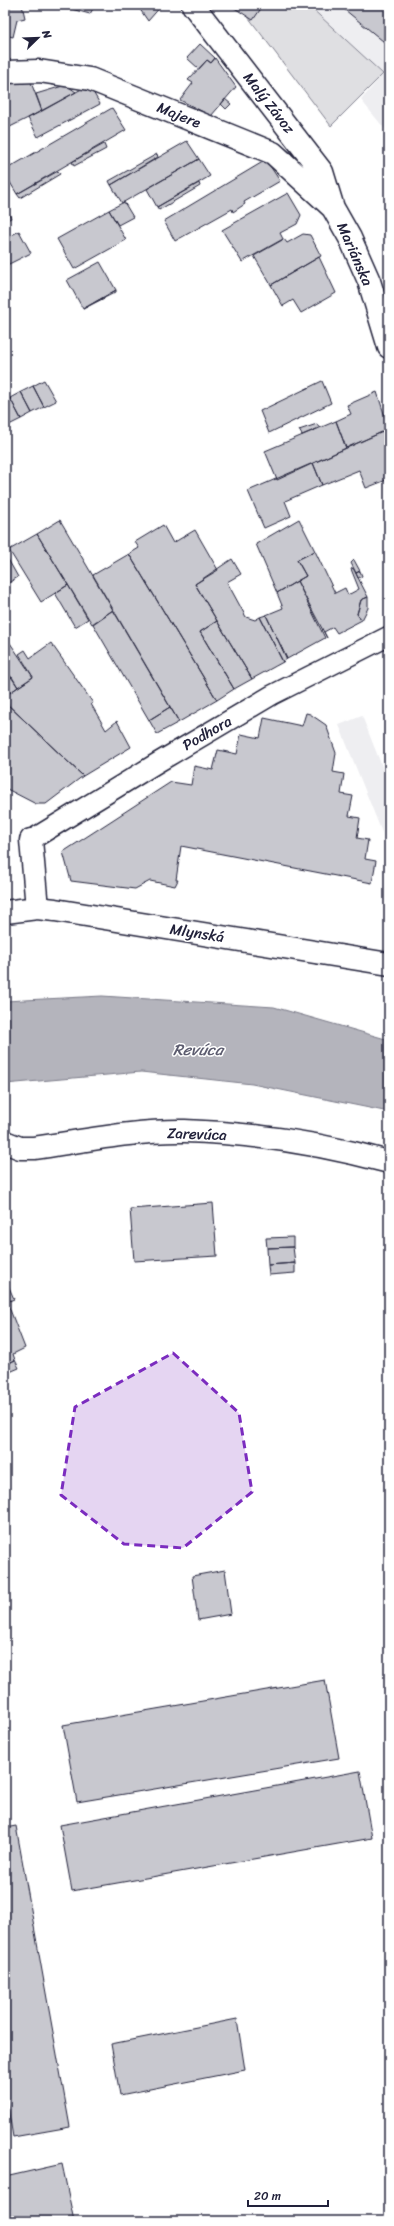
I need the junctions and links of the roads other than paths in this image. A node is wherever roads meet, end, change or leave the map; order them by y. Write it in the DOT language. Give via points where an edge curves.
graph roads {
  1 [pos="193,5"];
  2 [pos="5,72"];
  3 [pos="333,208"];
  4 [pos="389,347"];
  5 [pos="389,636"];
  6 [pos="31,840"];
  7 [pos="37,908"];
  8 [pos="5,912"];
  9 [pos="389,964"];
  10 [pos="5,1142"];
  11 [pos="389,1162"];
  1 -- 3 [label="street, Malý Závoz" via="322,172"];
  2 -- 3 [label="street, Majere" via="39,71 90,79 273,153"];
  3 -- 4 [label="street, Mariánska" via="369,281"];
  5 -- 6 [label="street, Podhora" via="272,695"];
  6 -- 7 [label="street"];
  7 -- 8 [label="street, Mlynská"];
  7 -- 9 [label="street, Mlynská"];
  10 -- 11 [label="street, Zarevúca" via="20,1148 34,1148 130,1134 184,1131 255,1137 340,1149"];
}
